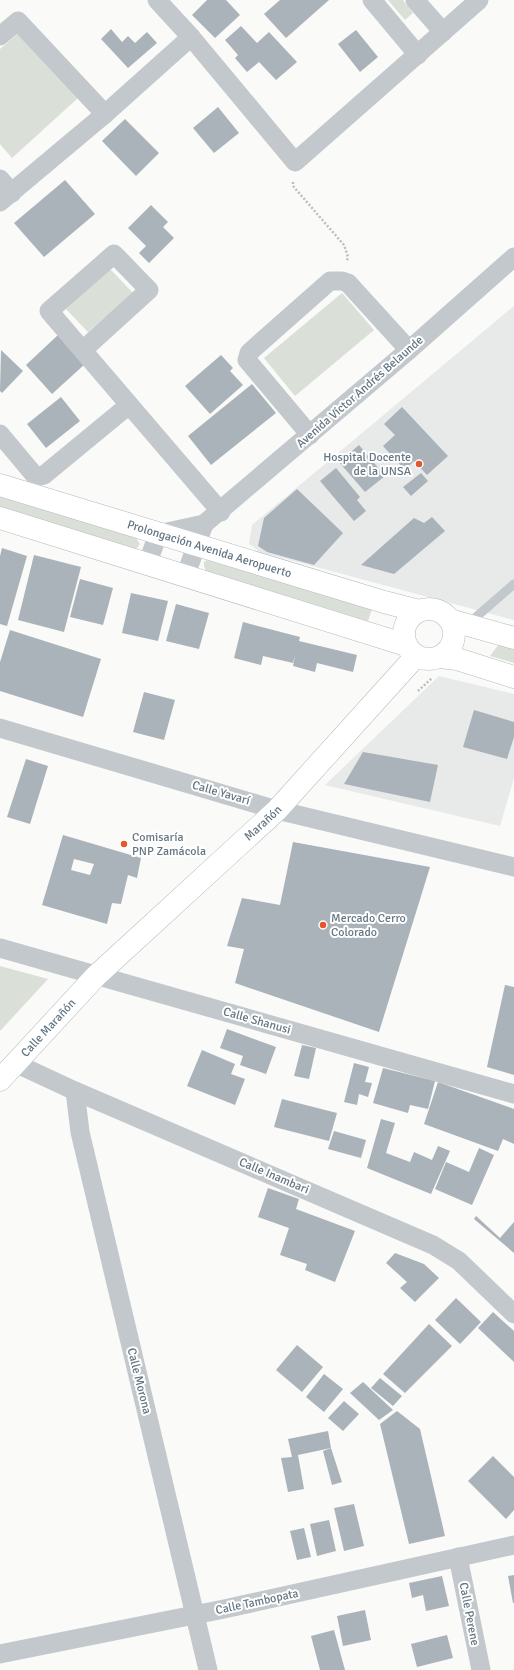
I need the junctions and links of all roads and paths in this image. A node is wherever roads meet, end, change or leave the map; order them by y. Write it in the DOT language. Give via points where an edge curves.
graph roads {
  1 [pos="157,0"];
  2 [pos="372,0"];
  3 [pos="415,0"];
  4 [pos="479,0"];
  5 [pos="443,32"];
  6 [pos="0,36"];
  7 [pos="191,37"];
  8 [pos="418,55"];
  9 [pos="105,114"];
  10 [pos="295,162"];
  11 [pos="4,192"];
  12 [pos="514,257"];
  13 [pos="336,280"];
  14 [pos="83,350"];
  15 [pos="408,350"];
  16 [pos="129,405"];
  17 [pos="0,434"];
  18 [pos="310,435"];
  19 [pos="0,485"];
  20 [pos="33,486"];
  21 [pos="221,512"];
  22 [pos="0,518"];
  23 [pos="204,524"];
  24 [pos="158,534"];
  25 [pos="196,544"];
  26 [pos="147,565"];
  27 [pos="185,577"];
  28 [pos="514,584"];
  29 [pos="419,611"];
  30 [pos="459,622"];
  31 [pos="514,638"];
  32 [pos="411,650"];
  33 [pos="440,657"];
  34 [pos="514,677"];
  35 [pos="0,728"];
  36 [pos="277,810"];
  37 [pos="514,867"];
  38 [pos="0,948"];
  39 [pos="96,976"];
  40 [pos="17,1064"];
  41 [pos="0,1080"];
  42 [pos="75,1091"];
  43 [pos="514,1094"];
  44 [pos="514,1314"];
  45 [pos="514,1545"];
  46 [pos="458,1557"];
  47 [pos="195,1615"];
  48 [pos="0,1654"];
  49 [pos="208,1670"];
  50 [pos="481,1670"];
  1 -- 7 [label="street"];
  2 -- 8 [label="street"];
  3 -- 5 [label="street"];
  4 -- 5 [label="street"];
  5 -- 8 [label="street"];
  6 -- 9 [label="street" via="18,21"];
  7 -- 9 [label="street"];
  7 -- 10 [label="street"];
  8 -- 10 [label="street"];
  9 -- 11 [label="street"];
  10 -- 13 [label="path" via="293,186 344,245 348,257"];
  12 -- 15 [label="street, Avenida Víctor Andrés Belaunde"];
  13 -- 15 [label="street" via="348,284"];
  13 -- 18 [label="street" via="330,281 252,350 247,360"];
  14 -- 14 [label="street" via="49,311 114,254 148,290"];
  14 -- 16 [label="street"];
  15 -- 18 [label="street, Avenida Víctor Andrés Belaunde"];
  16 -- 20 [label="street"];
  16 -- 21 [label="street"];
  17 -- 20 [label="street"];
  18 -- 21 [label="street, Avenida Víctor Andrés Belaunde"];
  19 -- 20 [label="street, Prolongación Avenida Aeropuerto"];
  20 -- 24 [label="street, Prolongación Avenida Aeropuerto"];
  21 -- 23 [label="street, Avenida Víctor Andrés Belaunde"];
  22 -- 26 [label="street"];
  23 -- 24 [label="street, Avenida Víctor Andrés Belaunde"];
  23 -- 25 [label="street"];
  24 -- 25 [label="street, Prolongación Avenida Aeropuerto"];
  24 -- 26 [label="street"];
  25 -- 27 [label="street"];
  25 -- 29 [label="street, Prolongación Avenida Aeropuerto"];
  26 -- 27 [label="street"];
  27 -- 32 [label="street"];
  28 -- 30 [label="lane"];
  29 -- 30 [label="street" via="435,610"];
  29 -- 32 [label="street" via="412,615 404,629"];
  30 -- 31 [label="street"];
  30 -- 33 [label="street" via="452,644"];
  32 -- 33 [label="street" via="432,660"];
  32 -- 36 [label="street, Marañón"];
  33 -- 34 [label="street" via="457,659"];
  35 -- 36 [label="street, Calle Yavarí"];
  36 -- 37 [label="street, Calle Yavarí"];
  36 -- 39 [label="street, Marañón"];
  38 -- 39 [label="street, Calle Shanusi"];
  39 -- 40 [label="street, Calle Marañón"];
  39 -- 43 [label="street, Calle Shanusi"];
  40 -- 41 [label="street, Calle Marañón"];
  40 -- 42 [label="street, Calle Inambari"];
  42 -- 44 [label="street, Calle Inambari" via="433,1245 459,1261"];
  42 -- 47 [label="street, Calle Morona" via="80,1132"];
  45 -- 46 [label="street, Calle Tambopata"];
  46 -- 47 [label="street, Calle Tambopata"];
  46 -- 50 [label="street, Calle Perene"];
  47 -- 48 [label="street, Calle Tambopata"];
  47 -- 49 [label="street, Calle Morona"];
}
